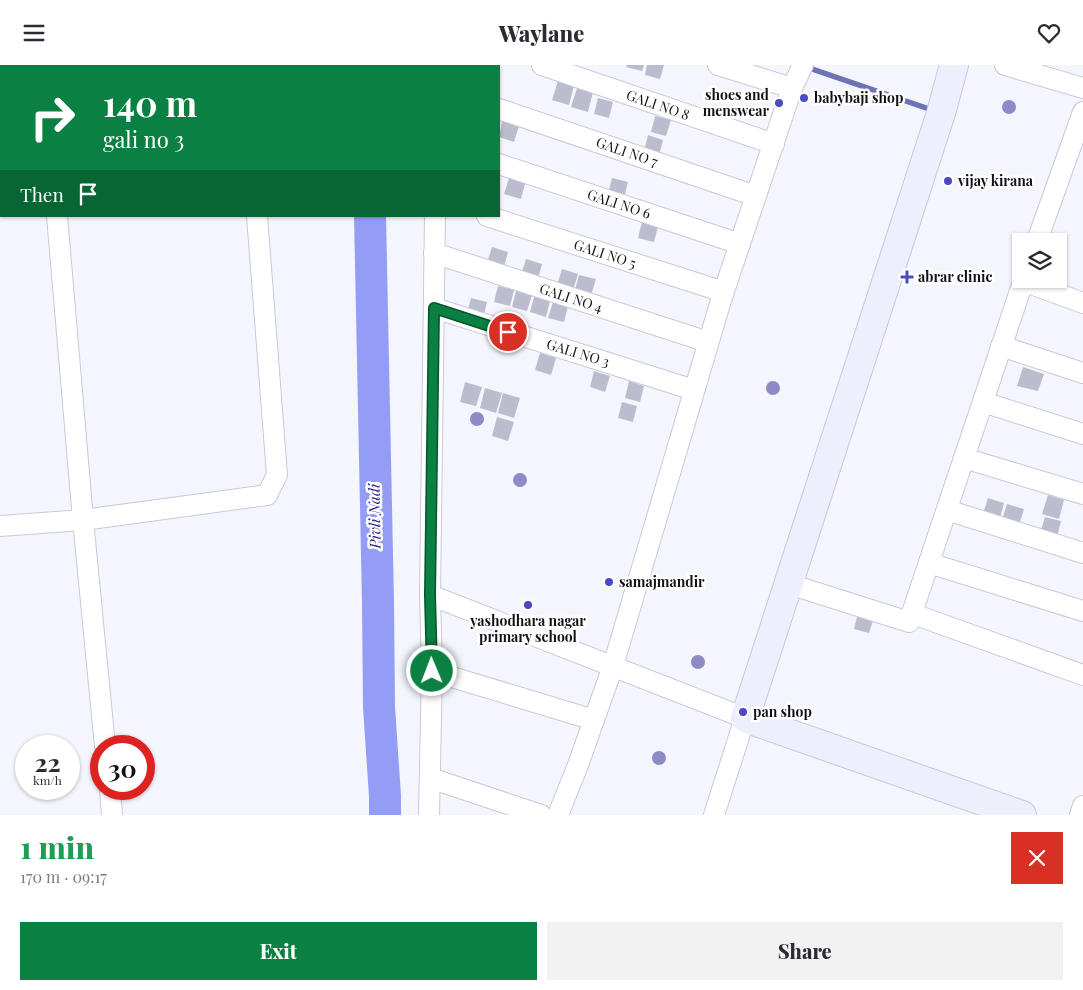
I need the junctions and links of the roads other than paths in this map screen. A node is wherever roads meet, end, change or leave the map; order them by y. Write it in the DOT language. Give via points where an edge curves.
graph roads {
  1 [pos="542,65"];
  2 [pos="718,65"];
  3 [pos="803,65"];
  4 [pos="954,65"];
  5 [pos="1006,65"];
  6 [pos="792,88"];
  7 [pos="1083,88"];
  8 [pos="500,109"];
  9 [pos="1083,112"];
  10 [pos="774,144"];
  11 [pos="500,164"];
  12 [pos="756,196"];
  13 [pos="56,217"];
  14 [pos="257,217"];
  15 [pos="435,217"];
  16 [pos="490,217"];
  17 [pos="1040,233"];
  18 [pos="740,244"];
  19 [pos="434,253"];
  20 [pos="1021,288"];
  21 [pos="1045,288"];
  22 [pos="724,292"];
  23 [pos="1083,303"];
  24 [pos="434,308"];
  25 [pos="708,342"];
  26 [pos="1001,346"];
  27 [pos="1083,373"];
  28 [pos="694,390"];
  29 [pos="983,402"];
  30 [pos="1083,434"];
  31 [pos="964,458"];
  32 [pos="1083,494"];
  33 [pos="947,510"];
  34 [pos="83,519"];
  35 [pos="0,526"];
  36 [pos="1083,553"];
  37 [pos="929,563"];
  38 [pos="789,584"];
  39 [pos="430,595"];
  40 [pos="1083,611"];
  41 [pos="912,614"];
  42 [pos="613,666"];
  43 [pos="432,671"];
  44 [pos="1083,675"];
  45 [pos="745,718"];
  46 [pos="594,721"];
  47 [pos="104,735"];
  48 [pos="430,778"];
  49 [pos="111,800"];
  50 [pos="1083,806"];
  51 [pos="112,815"];
  52 [pos="429,815"];
  53 [pos="541,815"];
  54 [pos="558,815"];
  55 [pos="714,815"];
  56 [pos="1022,815"];
  57 [pos="1080,815"];
  1 -- 10 [label="street, GALI NO 8"];
  2 -- 6 [label="street"];
  3 -- 6 [label="street"];
  4 -- 38 [label="street"];
  5 -- 7 [label="street"];
  6 -- 10 [label="street"];
  8 -- 12 [label="street, GALI NO 7"];
  9 -- 17 [label="street"];
  10 -- 12 [label="street"];
  11 -- 18 [label="street, GALI NO 6"];
  12 -- 18 [label="street"];
  13 -- 34 [label="street"];
  14 -- 34 [label="street" via="277,475 267,495"];
  15 -- 19 [label="street"];
  16 -- 22 [label="street, GALI NO 5"];
  18 -- 22 [label="street"];
  19 -- 24 [label="street"];
  19 -- 25 [label="street, GALI NO 4"];
  20 -- 26 [label="street"];
  21 -- 23 [label="street"];
  22 -- 25 [label="street"];
  24 -- 28 [label="street, GALI NO 3"];
  24 -- 39 [label="street"];
  25 -- 28 [label="street"];
  26 -- 27 [label="street"];
  26 -- 29 [label="street"];
  28 -- 42 [label="street"];
  29 -- 30 [label="street"];
  29 -- 31 [label="street"];
  31 -- 32 [label="street"];
  31 -- 33 [label="street"];
  33 -- 36 [label="street"];
  33 -- 37 [label="street"];
  34 -- 35 [label="street"];
  34 -- 47 [label="street"];
  37 -- 40 [label="street"];
  37 -- 41 [label="street"];
  38 -- 41 [label="street" via="910,622"];
  38 -- 45 [label="street"];
  39 -- 42 [label="street"];
  39 -- 43 [label="street"];
  41 -- 44 [label="street"];
  42 -- 45 [label="street"];
  42 -- 46 [label="street"];
  43 -- 46 [label="street"];
  43 -- 48 [label="street"];
  45 -- 55 [label="street"];
  45 -- 56 [label="street"];
  46 -- 54 [label="street"];
  48 -- 52 [label="street"];
  48 -- 53 [label="street"];
  49 -- 51 [label="street"];
  50 -- 57 [label="street"];
}
